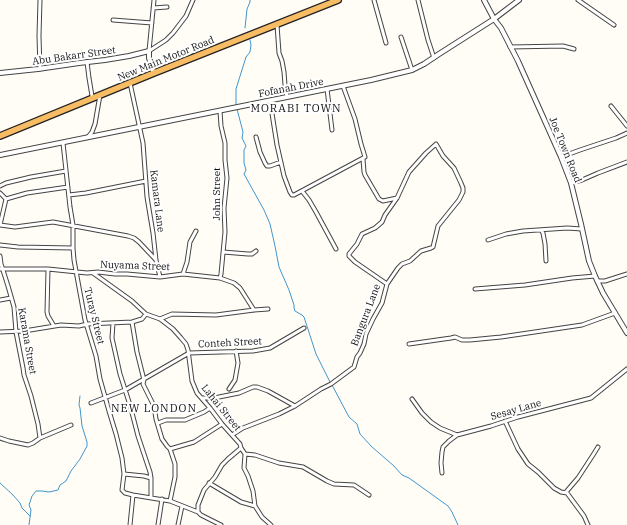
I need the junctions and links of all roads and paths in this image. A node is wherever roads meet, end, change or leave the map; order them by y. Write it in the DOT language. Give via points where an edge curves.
graph roads {
  1 [pos="40,0"];
  2 [pos="154,0"];
  3 [pos="193,0"];
  4 [pos="332,0"];
  5 [pos="338,0"];
  6 [pos="374,0"];
  7 [pos="418,0"];
  8 [pos="484,0"];
  9 [pos="519,0"];
  10 [pos="578,0"];
  11 [pos="167,7"];
  12 [pos="153,8"];
  13 [pos="494,19"];
  14 [pos="113,20"];
  15 [pos="152,23"];
  16 [pos="277,25"];
  17 [pos="614,25"];
  18 [pos="401,37"];
  19 [pos="386,43"];
  20 [pos="510,47"];
  21 [pos="574,48"];
  22 [pos="149,51"];
  23 [pos="434,58"];
  24 [pos="87,62"];
  25 [pos="40,69"];
  26 [pos="412,70"];
  27 [pos="153,71"];
  28 [pos="0,73"];
  29 [pos="130,83"];
  30 [pos="343,86"];
  31 [pos="326,89"];
  32 [pos="100,95"];
  33 [pos="92,96"];
  34 [pos="287,97"];
  35 [pos="270,101"];
  36 [pos="611,106"];
  37 [pos="220,111"];
  38 [pos="627,126"];
  39 [pos="140,127"];
  40 [pos="332,130"];
  41 [pos="0,132"];
  42 [pos="627,133"];
  43 [pos="0,136"];
  44 [pos="88,137"];
  45 [pos="256,137"];
  46 [pos="63,143"];
  47 [pos="0,155"];
  48 [pos="562,158"];
  49 [pos="363,159"];
  50 [pos="281,162"];
  51 [pos="627,162"];
  52 [pos="66,171"];
  53 [pos="146,181"];
  54 [pos="571,184"];
  55 [pos="0,186"];
  56 [pos="68,187"];
  57 [pos="302,191"];
  58 [pos="0,193"];
  59 [pos="68,195"];
  60 [pos="397,198"];
  61 [pos="6,199"];
  62 [pos="0,225"];
  63 [pos="73,225"];
  64 [pos="582,229"];
  65 [pos="541,230"];
  66 [pos="196,231"];
  67 [pos="488,240"];
  68 [pos="0,245"];
  69 [pos="73,248"];
  70 [pos="336,249"];
  71 [pos="256,251"];
  72 [pos="223,252"];
  73 [pos="0,256"];
  74 [pos="156,260"];
  75 [pos="546,261"];
  76 [pos="1,269"];
  77 [pos="48,269"];
  78 [pos="77,272"];
  79 [pos="93,273"];
  80 [pos="184,274"];
  81 [pos="627,275"];
  82 [pos="595,276"];
  83 [pos="160,277"];
  84 [pos="220,278"];
  85 [pos="597,281"];
  86 [pos="387,284"];
  87 [pos="475,289"];
  88 [pos="11,298"];
  89 [pos="0,300"];
  90 [pos="268,309"];
  91 [pos="254,310"];
  92 [pos="615,313"];
  93 [pos="146,314"];
  94 [pos="160,319"];
  95 [pos="132,322"];
  96 [pos="113,323"];
  97 [pos="87,324"];
  98 [pos="54,326"];
  99 [pos="304,328"];
  100 [pos="0,332"];
  101 [pos="16,332"];
  102 [pos="627,333"];
  103 [pos="409,344"];
  104 [pos="236,351"];
  105 [pos="189,353"];
  106 [pos="627,369"];
  107 [pos="144,380"];
  108 [pos="229,389"];
  109 [pos="125,390"];
  110 [pos="106,398"];
  111 [pos="202,398"];
  112 [pos="412,400"];
  113 [pos="91,403"];
  114 [pos="295,406"];
  115 [pos="210,408"];
  116 [pos="505,422"];
  117 [pos="158,423"];
  118 [pos="222,424"];
  119 [pos="71,425"];
  120 [pos="232,435"];
  121 [pos="457,435"];
  122 [pos="0,438"];
  123 [pos="40,438"];
  124 [pos="598,447"];
  125 [pos="170,448"];
  126 [pos="241,448"];
  127 [pos="245,454"];
  128 [pos="442,472"];
  129 [pos="124,474"];
  130 [pos="151,478"];
  131 [pos="209,483"];
  132 [pos="566,492"];
  133 [pos="133,495"];
  134 [pos="369,495"];
  135 [pos="151,498"];
  136 [pos="162,499"];
  137 [pos="170,501"];
  138 [pos="182,506"];
  139 [pos="255,506"];
  140 [pos="198,512"];
  141 [pos="130,525"];
  142 [pos="158,525"];
  143 [pos="178,525"];
  144 [pos="220,525"];
  145 [pos="270,525"];
  146 [pos="588,525"];
  1 -- 25 [label="street"];
  2 -- 12 [label="street"];
  3 -- 22 [label="street" via="186,16 173,33"];
  4 -- 27 [label="highway, New Main Motor Road"];
  5 -- 16 [label="highway, New Main Motor Road"];
  6 -- 19 [label="street"];
  7 -- 23 [label="street"];
  8 -- 13 [label="street, Joe Town Road"];
  9 -- 13 [label="street, Fofanah Drive"];
  10 -- 17 [label="street"];
  11 -- 12 [label="street"];
  12 -- 15 [label="street"];
  13 -- 20 [label="street, Joe Town Road"];
  13 -- 23 [label="street, Fofanah Drive"];
  14 -- 15 [label="street"];
  15 -- 22 [label="street"];
  16 -- 29 [label="highway, New Main Motor Road"];
  16 -- 34 [label="street"];
  18 -- 26 [label="street"];
  20 -- 21 [label="street"];
  20 -- 48 [label="street, Joe Town Road"];
  22 -- 24 [label="street, Abu Bakarr Street"];
  22 -- 27 [label="street"];
  23 -- 26 [label="street, Fofanah Drive"];
  24 -- 25 [label="street, Abu Bakarr Street"];
  24 -- 33 [label="street"];
  25 -- 28 [label="street, Abu Bakarr Street"];
  26 -- 30 [label="street, Fofanah Drive"];
  27 -- 33 [label="highway, New Main Motor Road"];
  29 -- 32 [label="highway, New Main Motor Road"];
  29 -- 39 [label="street, Kamara Lane"];
  30 -- 31 [label="street, Fofanah Drive"];
  30 -- 49 [label="street" via="356,119 365,157"];
  31 -- 34 [label="street, Fofanah Drive"];
  31 -- 40 [label="street"];
  32 -- 43 [label="highway, New Main Motor Road"];
  32 -- 44 [label="street" via="95,124"];
  33 -- 41 [label="highway, New Main Motor Road"];
  34 -- 35 [label="street, Fofanah Drive"];
  35 -- 37 [label="street, Fofanah Drive"];
  35 -- 50 [label="street"];
  36 -- 38 [label="street"];
  37 -- 39 [label="street, Fofanah Drive"];
  37 -- 72 [label="street, John Street" via="227,178"];
  39 -- 44 [label="street, Fofanah Drive"];
  39 -- 53 [label="street, Kamara Lane"];
  42 -- 48 [label="street"];
  44 -- 46 [label="street, Fofanah Drive"];
  45 -- 50 [label="street" via="267,166"];
  46 -- 47 [label="street, Fofanah Drive"];
  46 -- 52 [label="street, Turay Street"];
  48 -- 54 [label="street, Joe Town Road"];
  49 -- 57 [label="street"];
  49 -- 60 [label="street" via="365,175 379,199 383,201"];
  50 -- 57 [label="street" via="292,195"];
  51 -- 54 [label="street"];
  52 -- 55 [label="street"];
  52 -- 56 [label="street, Turay Street"];
  53 -- 59 [label="street"];
  53 -- 74 [label="street, Kamara Lane"];
  54 -- 64 [label="street, Joe Town Road"];
  56 -- 59 [label="street, Turay Street"];
  56 -- 61 [label="street"];
  57 -- 70 [label="street"];
  58 -- 61 [label="street"];
  59 -- 63 [label="street, Turay Street"];
  60 -- 86 [label="street" via="380,225 362,234 349,254 354,262"];
  60 -- 86 [label="street, Bangura Lane" via="409,172 436,144 454,168 463,188 459,200 438,226 433,247 421,251 410,261 402,264"];
  61 -- 62 [label="street"];
  62 -- 63 [label="street" via="15,227 53,222"];
  63 -- 69 [label="street, Turay Street"];
  63 -- 74 [label="street" via="134,238"];
  64 -- 65 [label="street"];
  64 -- 82 [label="street, Joe Town Road"];
  65 -- 67 [label="street" via="506,234"];
  65 -- 75 [label="street"];
  66 -- 80 [label="street" via="190,242"];
  68 -- 69 [label="street"];
  69 -- 78 [label="street, Turay Street"];
  71 -- 72 [label="street" via="252,254"];
  72 -- 84 [label="street, John Street"];
  73 -- 76 [label="street, Karama Street"];
  74 -- 83 [label="street, Kamara Lane"];
  76 -- 77 [label="street, Nuyama Street"];
  76 -- 88 [label="street, Karama Street"];
  77 -- 78 [label="street, Nuyama Street"];
  77 -- 98 [label="street" via="47,314"];
  78 -- 79 [label="street, Nuyama Street"];
  78 -- 97 [label="street, Turay Street"];
  79 -- 83 [label="street, Nuyama Street"];
  79 -- 93 [label="street, Lahai Street"];
  80 -- 83 [label="street, Nuyama Street"];
  80 -- 84 [label="street, Nuyama Street"];
  81 -- 85 [label="street"];
  82 -- 85 [label="street, Joe Town Road"];
  82 -- 87 [label="street"];
  84 -- 91 [label="street, Nuyama Street" via="234,282"];
  85 -- 92 [label="street, Joe Town Road"];
  86 -- 114 [label="street, Bangura Lane" via="382,303 368,329 354,368"];
  88 -- 89 [label="street"];
  88 -- 101 [label="street, Karama Street"];
  90 -- 91 [label="street"];
  91 -- 94 [label="street" via="216,315 172,314"];
  92 -- 102 [label="street, Joe Town Road"];
  92 -- 103 [label="street" via="582,325 494,338 462,340 455,337"];
  93 -- 94 [label="street, Lahai Street"];
  93 -- 95 [label="street" via="142,319"];
  94 -- 105 [label="street, Lahai Street" via="181,338"];
  95 -- 96 [label="street"];
  95 -- 107 [label="street"];
  96 -- 97 [label="street"];
  96 -- 109 [label="street" via="112,338"];
  97 -- 98 [label="street"];
  97 -- 110 [label="street, Turay Street"];
  98 -- 101 [label="street"];
  99 -- 104 [label="street, Conteh Street" via="270,348"];
  100 -- 101 [label="street"];
  101 -- 123 [label="street, Karama Street"];
  104 -- 105 [label="street, Conteh Street"];
  104 -- 108 [label="street" via="238,363 235,380"];
  105 -- 107 [label="street, Conteh Street"];
  105 -- 111 [label="street, Lahai Street" via="192,381"];
  106 -- 116 [label="street, Sesay Lane" via="591,398"];
  107 -- 109 [label="street, Conteh Street"];
  107 -- 117 [label="street" via="143,384 154,406"];
  109 -- 110 [label="street, Conteh Street"];
  109 -- 130 [label="street"];
  110 -- 113 [label="street, Conteh Street"];
  110 -- 129 [label="street, Turay Street"];
  111 -- 114 [label="street" via="214,398 257,387"];
  111 -- 115 [label="street, Lahai Street"];
  112 -- 121 [label="street" via="432,422"];
  114 -- 120 [label="street, Bangura Lane"];
  115 -- 117 [label="street" via="185,420 166,420"];
  115 -- 118 [label="street, Lahai Street"];
  116 -- 121 [label="street, Sesay Lane"];
  116 -- 132 [label="street" via="528,464 554,488"];
  117 -- 125 [label="street" via="162,439"];
  118 -- 120 [label="street, Lahai Street"];
  118 -- 125 [label="street" via="194,442"];
  119 -- 123 [label="street"];
  120 -- 126 [label="street, Lahai Street"];
  121 -- 128 [label="street" via="443,447"];
  122 -- 123 [label="street" via="28,445"];
  124 -- 132 [label="street"];
  125 -- 137 [label="street" via="175,464"];
  126 -- 127 [label="street"];
  126 -- 131 [label="street" via="222,465"];
  127 -- 134 [label="street" via="279,464 303,467 334,484 354,485"];
  127 -- 139 [label="street" via="244,468 254,492"];
  129 -- 130 [label="street"];
  129 -- 133 [label="street, Turay Street" via="122,490"];
  130 -- 135 [label="street"];
  131 -- 139 [label="street" via="242,502"];
  131 -- 140 [label="street" via="200,498"];
  132 -- 146 [label="street"];
  133 -- 135 [label="street"];
  133 -- 141 [label="street"];
  135 -- 136 [label="street"];
  136 -- 137 [label="street"];
  136 -- 142 [label="street"];
  137 -- 138 [label="street"];
  138 -- 140 [label="street"];
  138 -- 143 [label="street"];
  139 -- 145 [label="street"];
  140 -- 144 [label="street"];
}
